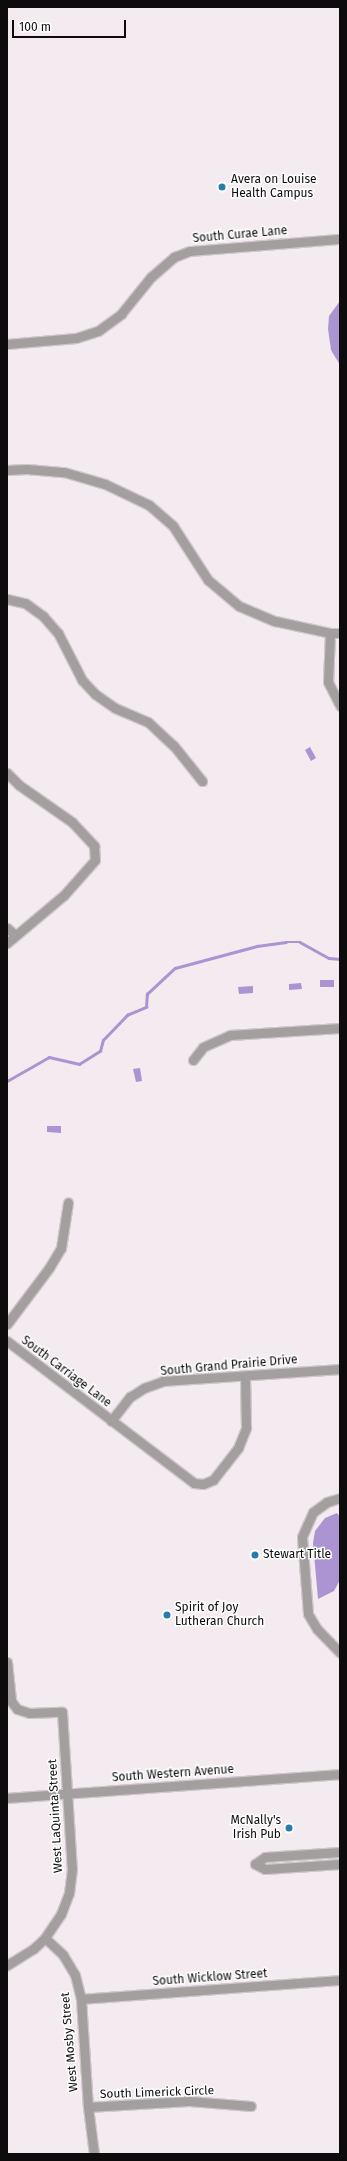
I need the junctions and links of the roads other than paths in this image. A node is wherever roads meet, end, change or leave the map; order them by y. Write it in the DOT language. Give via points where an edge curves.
graph roads {
  1 [pos="340,239"];
  2 [pos="7,344"];
  3 [pos="7,470"];
  4 [pos="7,599"];
  5 [pos="330,633"];
  6 [pos="340,633"];
  7 [pos="340,706"];
  8 [pos="7,773"];
  9 [pos="202,781"];
  10 [pos="7,928"];
  11 [pos="15,934"];
  12 [pos="7,943"];
  13 [pos="340,1028"];
  14 [pos="193,1060"];
  15 [pos="68,1203"];
  16 [pos="7,1324"];
  17 [pos="7,1342"];
  18 [pos="340,1369"];
  19 [pos="245,1376"];
  20 [pos="111,1421"];
  21 [pos="340,1498"];
  22 [pos="340,1653"];
  23 [pos="7,1662"];
  24 [pos="340,1774"];
  25 [pos="68,1793"];
  26 [pos="7,1798"];
  27 [pos="340,1852"];
  28 [pos="340,1864"];
  29 [pos="45,1938"];
  30 [pos="7,1965"];
  31 [pos="340,1980"];
  32 [pos="81,1999"];
  33 [pos="251,2106"];
  34 [pos="88,2107"];
  35 [pos="94,2154"];
  1 -- 2 [label="street, South Curae Lane" via="190,250 174,257 150,277 121,314 98,331 76,338"];
  3 -- 5 [label="street" via="64,472 105,484 149,505 173,526 208,580 239,606 274,621"];
  4 -- 9 [label="street" via="25,603 42,616 58,633 82,680 95,694 115,708 148,722 174,746"];
  5 -- 6 [label="street"];
  5 -- 7 [label="street" via="328,682"];
  8 -- 11 [label="street" via="19,785 72,822 94,846 95,860 64,895"];
  10 -- 11 [label="street"];
  11 -- 12 [label="street"];
  13 -- 14 [label="street" via="230,1035 203,1047"];
  15 -- 16 [label="street" via="61,1248"];
  17 -- 20 [label="street, South Carriage Lane"];
  18 -- 19 [label="street, South Grand Prairie Drive"];
  19 -- 20 [label="street, South Grand Prairie Drive" via="163,1382 144,1388 130,1398"];
  19 -- 20 [label="street, South Carriage Lane" via="246,1428 238,1448 213,1480 203,1484 194,1483"];
  21 -- 22 [label="street" via="327,1502 313,1512 302,1537 308,1614 317,1629"];
  23 -- 25 [label="street, West LaQuinta Street" via="11,1701 17,1709 29,1713 62,1712"];
  24 -- 25 [label="street, South Western Avenue"];
  25 -- 26 [label="street, South Western Avenue"];
  25 -- 29 [label="street, West LaQuinta Street" via="72,1870 69,1893 62,1914"];
  27 -- 28 [label="street" via="265,1857 255,1864 265,1869"];
  29 -- 30 [label="street, West LaQuinta Street" via="33,1949"];
  29 -- 32 [label="street, West Mosby Street" via="63,1955 75,1975"];
  31 -- 32 [label="street, South Wicklow Street"];
  32 -- 34 [label="street, West Mosby Street"];
  33 -- 34 [label="street, South Limerick Circle" via="189,2101"];
  34 -- 35 [label="street, West Mosby Street"];
}
